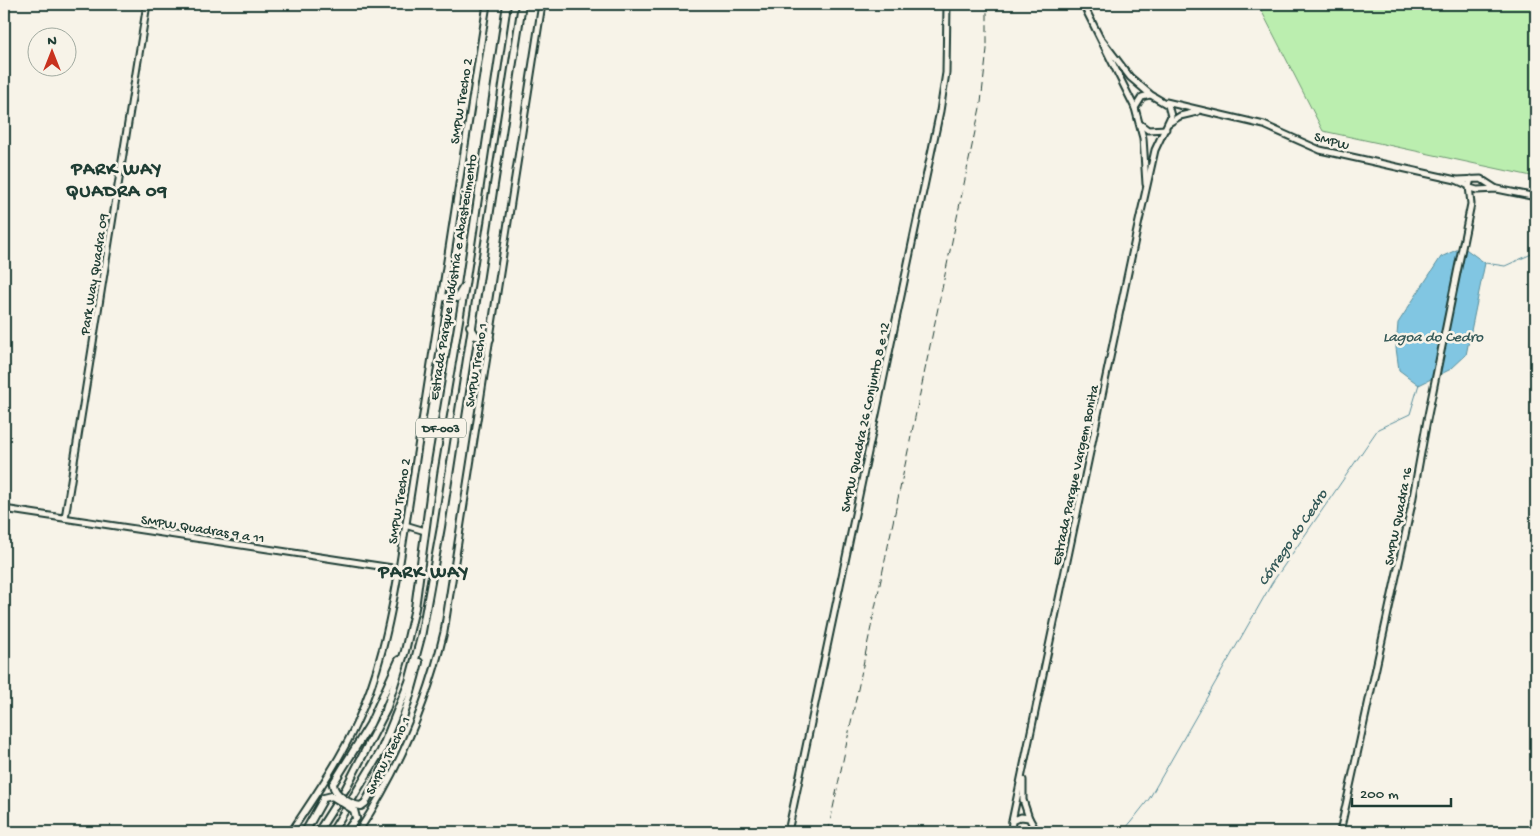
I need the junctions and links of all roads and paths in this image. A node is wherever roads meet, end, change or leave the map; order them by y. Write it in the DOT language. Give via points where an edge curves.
graph roads {
  1 [pos="147,4"];
  2 [pos="487,4"];
  3 [pos="507,4"];
  4 [pos="522,4"];
  5 [pos="542,4"];
  6 [pos="947,4"];
  7 [pos="1084,4"];
  8 [pos="1102,40"];
  9 [pos="1151,95"];
  10 [pos="1165,102"];
  11 [pos="1135,108"];
  12 [pos="1205,112"];
  13 [pos="1140,124"];
  14 [pos="1168,126"];
  15 [pos="1471,179"];
  16 [pos="1456,180"];
  17 [pos="1485,182"];
  18 [pos="1469,187"];
  19 [pos="1497,189"];
  20 [pos="1482,190"];
  21 [pos="1146,192"];
  22 [pos="1536,197"];
  23 [pos="1472,204"];
  24 [pos="465,285"];
  25 [pos="442,298"];
  26 [pos="460,316"];
  27 [pos="470,325"];
  28 [pos="490,340"];
  29 [pos="467,348"];
  30 [pos="4,509"];
  31 [pos="65,518"];
  32 [pos="405,526"];
  33 [pos="425,531"];
  34 [pos="399,569"];
  35 [pos="421,637"];
  36 [pos="405,651"];
  37 [pos="1025,762"];
  38 [pos="1029,818"];
  39 [pos="1012,822"];
  40 [pos="1033,829"];
  41 [pos="291,832"];
  42 [pos="305,832"];
  43 [pos="318,832"];
  44 [pos="332,832"];
  45 [pos="346,832"];
  46 [pos="358,832"];
  47 [pos="788,832"];
  48 [pos="1011,832"];
  49 [pos="1039,832"];
  50 [pos="1340,832"];
  1 -- 31 [label="street, Park Way Quadra 09"];
  2 -- 25 [label="street, SMPW Trecho 2"];
  3 -- 24 [label="highway, Estrada Parque Indústria e Abastecimento / DF-003"];
  4 -- 27 [label="highway, Estrada Parque Indústria e Abastecimento / DF-003"];
  5 -- 28 [label="street, SMPW Trecho 1"];
  6 -- 47 [label="street, SMPW Quadra 26 Conjunto 8 e 12" via="946,74 940,111"];
  7 -- 8 [label="street, Estrada Parque Vargem Bonita"];
  8 -- 9 [label="street, Estrada Parque Vargem Bonita" via="1130,77"];
  8 -- 11 [label="street, Estrada Parque Vargem Bonita"];
  9 -- 10 [label="street, Estrada Parque Vargem Bonita"];
  9 -- 11 [label="street" via="1142,97"];
  10 -- 12 [label="street, SMPW"];
  10 -- 14 [label="street" via="1171,112"];
  11 -- 13 [label="street, Estrada Parque Vargem Bonita"];
  12 -- 14 [label="street, SMPW" via="1180,116"];
  12 -- 16 [label="street, SMPW" via="1264,125 1320,150"];
  13 -- 14 [label="street" via="1148,130"];
  13 -- 21 [label="street, Estrada Parque Vargem Bonita" via="1145,151"];
  14 -- 21 [label="street, Estrada Parque Vargem Bonita" via="1155,150"];
  15 -- 16 [label="street, SMPW"];
  15 -- 17 [label="street, SMPW"];
  15 -- 18 [label="street"];
  16 -- 18 [label="street, SMPW"];
  17 -- 19 [label="street, SMPW"];
  17 -- 20 [label="street, SMPW Quadra 16"];
  18 -- 20 [label="street, SMPW"];
  18 -- 23 [label="street, SMPW Quadra 16"];
  19 -- 20 [label="street, SMPW"];
  19 -- 22 [label="street"];
  20 -- 23 [label="street, SMPW Quadra 16"];
  21 -- 37 [label="street, Estrada Parque Vargem Bonita"];
  23 -- 50 [label="street, SMPW Quadra 16" via="1409,516"];
  24 -- 25 [label="highway" via="457,298"];
  24 -- 26 [label="highway, Estrada Parque Indústria e Abastecimento / DF-003"];
  25 -- 26 [label="highway" via="454,302"];
  25 -- 32 [label="street, SMPW Trecho 2"];
  26 -- 33 [label="highway, Estrada Parque Indústria e Abastecimento / DF-003"];
  27 -- 28 [label="highway" via="476,336"];
  27 -- 29 [label="highway, Estrada Parque Indústria e Abastecimento / DF-003"];
  28 -- 29 [label="highway" via="476,340"];
  28 -- 46 [label="street, SMPW Trecho 1" via="445,626 433,677 406,747"];
  29 -- 35 [label="highway, Estrada Parque Indústria e Abastecimento / DF-003"];
  30 -- 31 [label="street, SMPW Quadras 9 a 11"];
  31 -- 34 [label="street, SMPW Quadras 9 a 11"];
  32 -- 33 [label="street"];
  32 -- 34 [label="street, SMPW Trecho 2"];
  33 -- 36 [label="highway, Estrada Parque Indústria e Abastecimento / DF-003" via="415,608"];
  34 -- 41 [label="street, SMPW Trecho 2" via="383,648 356,724 333,768"];
  35 -- 36 [label="highway, bridge" via="419,660 408,702 387,760 365,803 358,806 336,793 333,784 370,724"];
  35 -- 44 [label="highway, Estrada Parque Indústria e Abastecimento / DF-003" via="408,682 381,752"];
  36 -- 43 [label="highway, Estrada Parque Indústria e Abastecimento / DF-003" via="386,710 346,788"];
  37 -- 38 [label="street, Estrada Parque Vargem Bonita" via="1023,800"];
  37 -- 39 [label="street, Estrada Parque Vargem Bonita"];
  38 -- 39 [label="street" via="1018,818"];
  38 -- 40 [label="street, Estrada Parque Vargem Bonita"];
  39 -- 48 [label="street, Estrada Parque Vargem Bonita"];
  40 -- 49 [label="street"];
  42 -- 45 [label="highway, bridge" via="324,798 332,796 354,810 356,818"];
}
